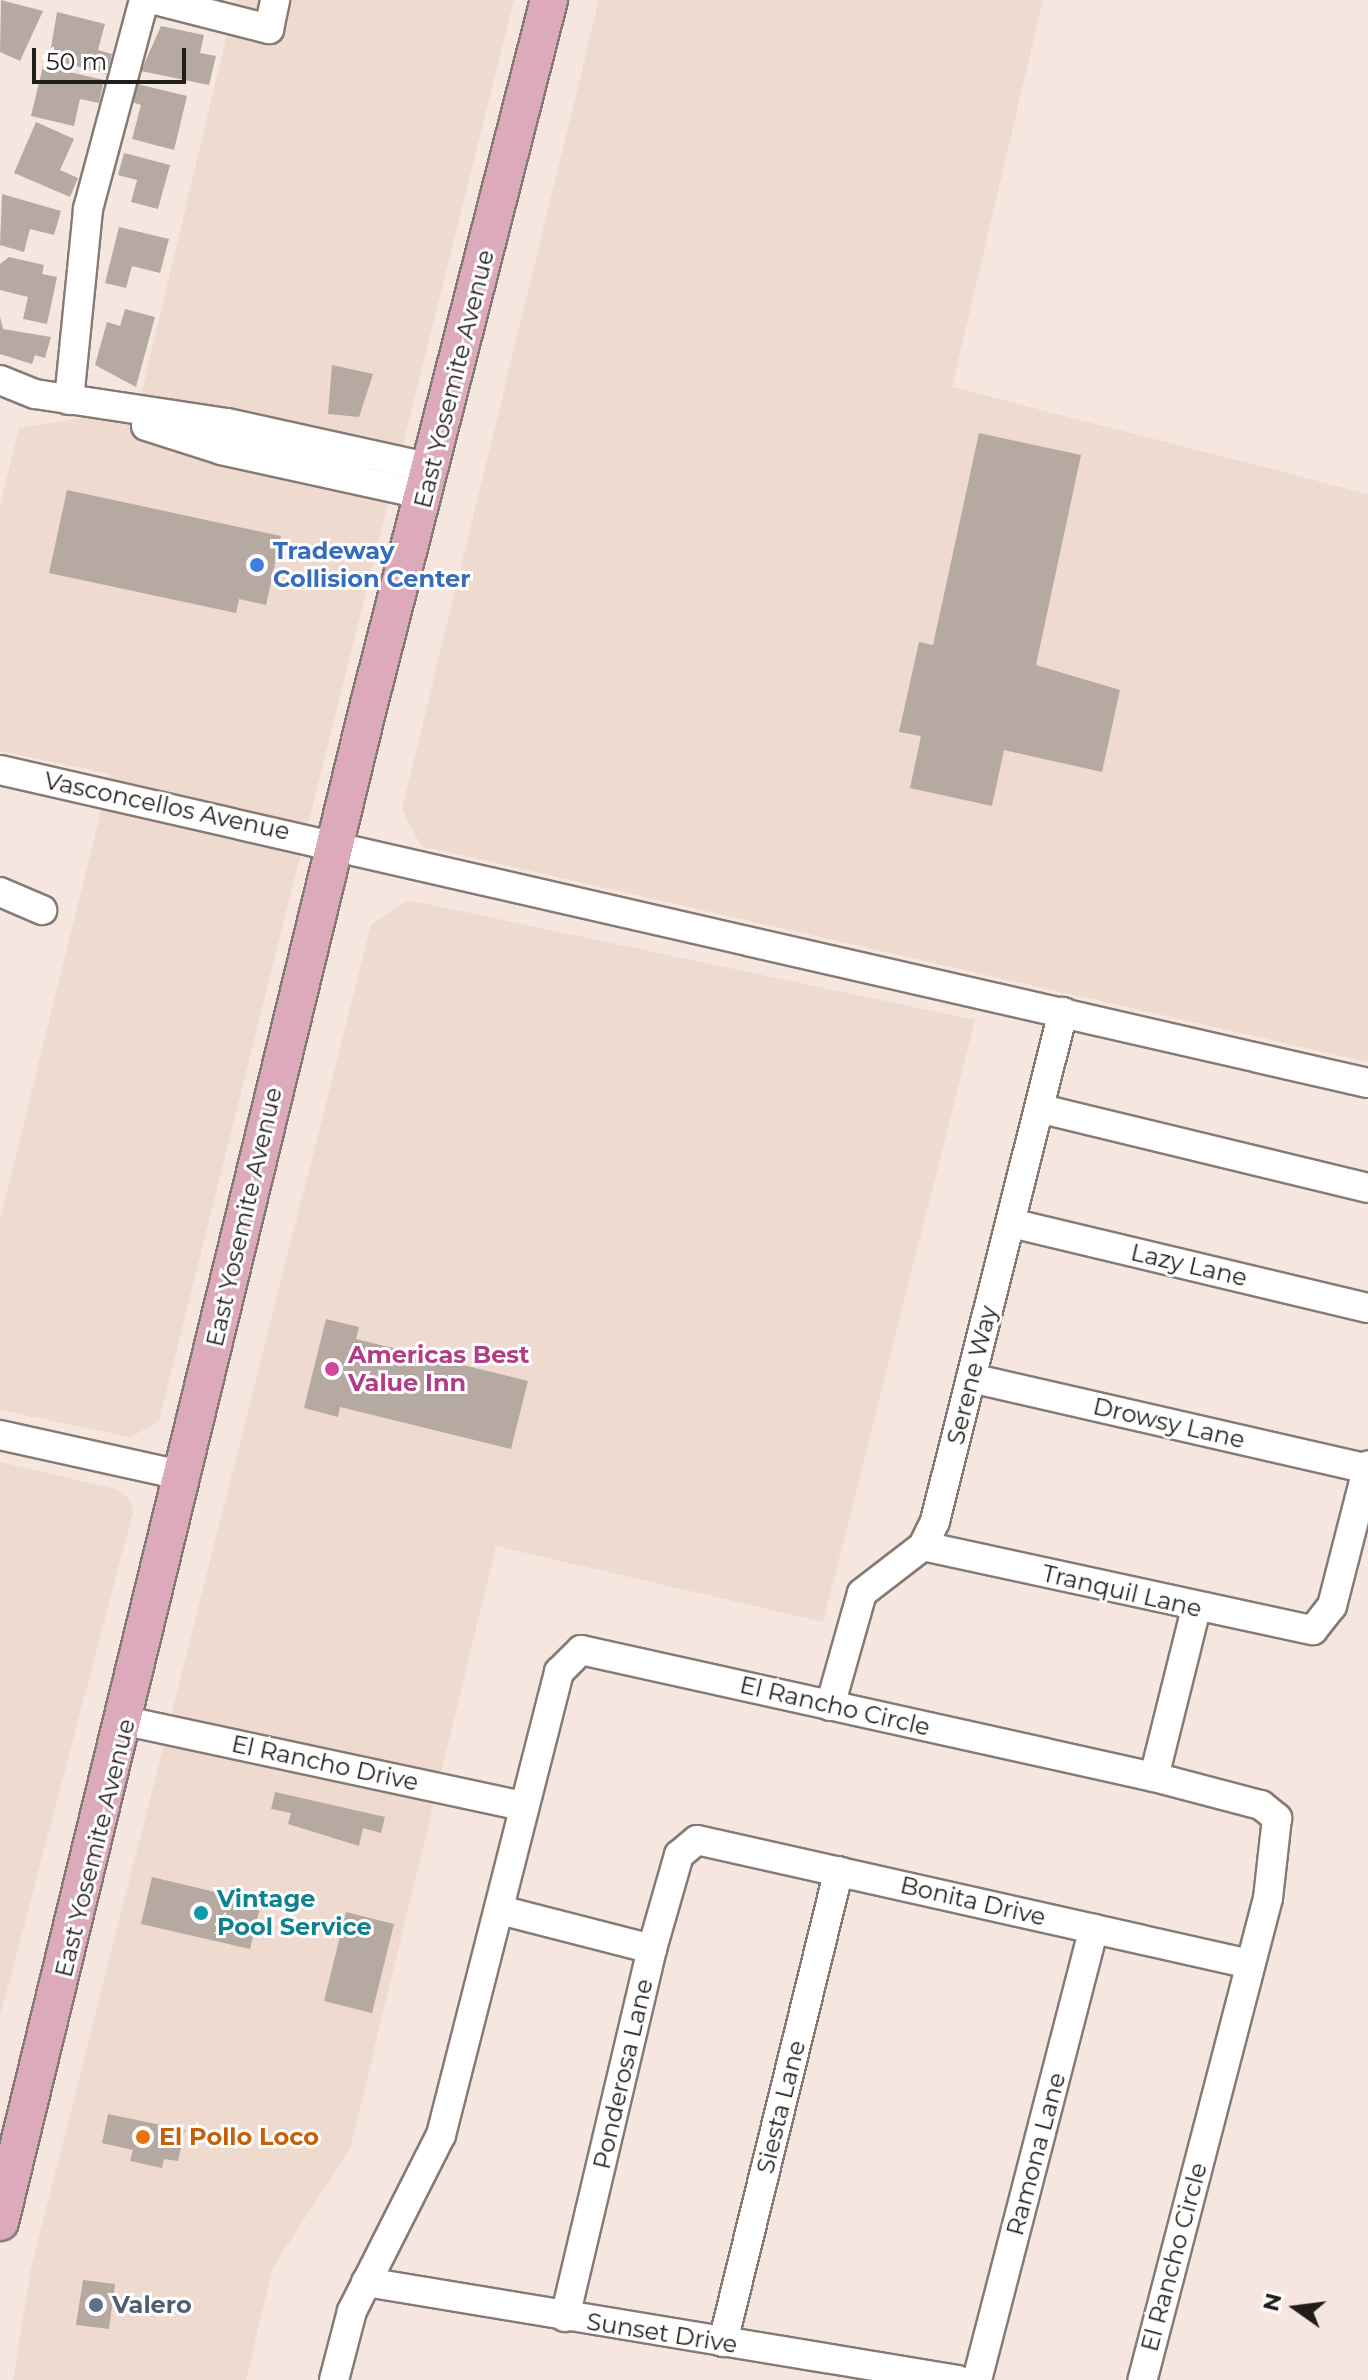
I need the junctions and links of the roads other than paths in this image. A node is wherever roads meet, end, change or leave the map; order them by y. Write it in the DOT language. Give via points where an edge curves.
graph roads {
  1 [pos="144,0"];
  2 [pos="155,0"];
  3 [pos="275,0"];
  4 [pos="549,0"];
  5 [pos="0,380"];
  6 [pos="69,400"];
  7 [pos="428,482"];
  8 [pos="0,770"];
  9 [pos="335,842"];
  10 [pos="0,892"];
  11 [pos="42,910"];
  12 [pos="1063,1012"];
  13 [pos="1368,1083"];
  14 [pos="1042,1109"];
  15 [pos="1368,1188"];
  16 [pos="1011,1223"];
  17 [pos="1368,1308"];
  18 [pos="971,1378"];
  19 [pos="0,1435"];
  20 [pos="1368,1468"];
  21 [pos="185,1476"];
  22 [pos="923,1546"];
  23 [pos="1196,1608"];
  24 [pos="830,1706"];
  25 [pos="126,1721"];
  26 [pos="1154,1777"];
  27 [pos="524,1806"];
  28 [pos="697,1840"];
  29 [pos="839,1871"];
  30 [pos="500,1910"];
  31 [pos="1094,1929"];
  32 [pos="652,1949"];
  33 [pos="1250,1964"];
  34 [pos="0,2222"];
  35 [pos="366,2282"];
  36 [pos="565,2317"];
  37 [pos="723,2342"];
  38 [pos="334,2380"];
  39 [pos="958,2380"];
  40 [pos="977,2380"];
  41 [pos="1142,2380"];
  1 -- 6 [label="street" via="88,209"];
  2 -- 3 [label="street" via="269,29"];
  4 -- 7 [label="main road, East Yosemite Avenue"];
  5 -- 6 [label="street"];
  6 -- 7 [label="street" via="221,450"];
  7 -- 9 [label="main road, East Yosemite Avenue"];
  8 -- 9 [label="street, Vasconcellos Avenue"];
  9 -- 12 [label="street, Vasconcellos Avenue"];
  9 -- 21 [label="main road, East Yosemite Avenue"];
  10 -- 11 [label="street"];
  12 -- 13 [label="street, Vasconcellos Avenue"];
  12 -- 14 [label="street, Serene Way"];
  14 -- 15 [label="street"];
  14 -- 16 [label="street, Serene Way"];
  16 -- 17 [label="street, Lazy Lane"];
  16 -- 18 [label="street, Serene Way"];
  18 -- 20 [label="street, Drowsy Lane"];
  18 -- 22 [label="street, Serene Way"];
  19 -- 21 [label="street"];
  20 -- 23 [label="street, Tranquil Lane" via="1332,1606 1320,1625 1301,1631"];
  21 -- 25 [label="main road, East Yosemite Avenue"];
  22 -- 23 [label="street, Tranquil Lane"];
  22 -- 24 [label="street" via="862,1593"];
  23 -- 26 [label="street"];
  24 -- 26 [label="street, El Rancho Circle"];
  24 -- 27 [label="street, El Rancho Circle" via="581,1650 559,1672"];
  25 -- 27 [label="street, El Rancho Drive"];
  25 -- 34 [label="main road, East Yosemite Avenue"];
  26 -- 33 [label="street, El Rancho Circle" via="1261,1805 1277,1818 1281,1837"];
  27 -- 30 [label="street, El Rancho Circle"];
  28 -- 29 [label="street, Bonita Drive"];
  28 -- 32 [label="street, Ponderosa Lane" via="679,1855"];
  29 -- 31 [label="street, Bonita Drive"];
  29 -- 37 [label="street, Siesta Lane"];
  30 -- 32 [label="street"];
  30 -- 35 [label="street, El Rancho Circle" via="441,2135"];
  31 -- 33 [label="street, Bonita Drive"];
  31 -- 40 [label="street, Ramona Lane"];
  32 -- 36 [label="street, Ponderosa Lane"];
  33 -- 41 [label="street, El Rancho Circle"];
  35 -- 36 [label="street, Sunset Drive"];
  35 -- 38 [label="street, El Rancho Circle"];
  36 -- 37 [label="street, Sunset Drive"];
  37 -- 39 [label="street, Sunset Drive"];
}
